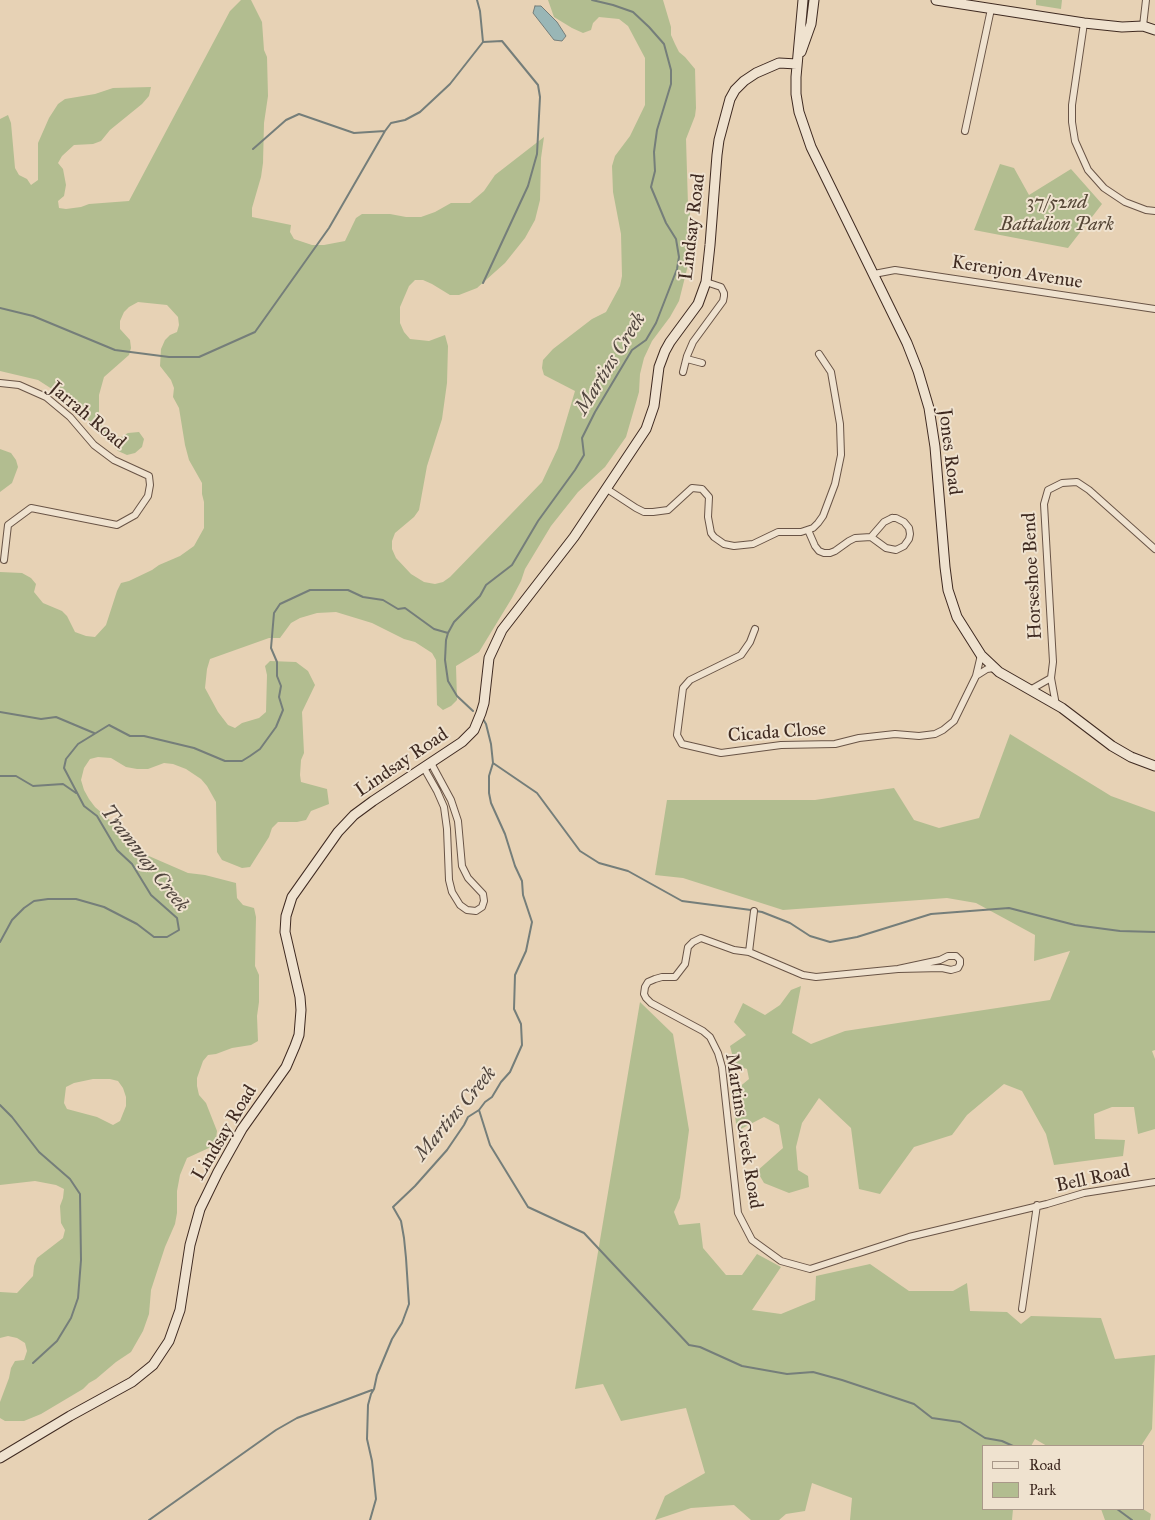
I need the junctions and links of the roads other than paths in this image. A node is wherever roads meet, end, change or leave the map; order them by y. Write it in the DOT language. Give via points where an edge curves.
graph roads {
  1 [pos="803,0"];
  2 [pos="814,0"];
  3 [pos="936,0"];
  4 [pos="1146,0"];
  5 [pos="977,3"];
  6 [pos="991,9"];
  7 [pos="1084,22"];
  8 [pos="1143,26"];
  9 [pos="1155,30"];
  10 [pos="797,64"];
  11 [pos="965,132"];
  12 [pos="1155,211"];
  13 [pos="874,274"];
  14 [pos="706,282"];
  15 [pos="1155,309"];
  16 [pos="819,354"];
  17 [pos="687,359"];
  18 [pos="702,363"];
  19 [pos="683,372"];
  20 [pos="0,383"];
  21 [pos="607,488"];
  22 [pos="808,530"];
  23 [pos="871,537"];
  24 [pos="1155,549"];
  25 [pos="4,560"];
  26 [pos="755,629"];
  27 [pos="981,655"];
  28 [pos="994,668"];
  29 [pos="976,676"];
  30 [pos="1051,678"];
  31 [pos="1030,690"];
  32 [pos="1056,705"];
  33 [pos="428,766"];
  34 [pos="1155,766"];
  35 [pos="754,911"];
  36 [pos="749,952"];
  37 [pos="898,969"];
  38 [pos="1155,1182"];
  39 [pos="1036,1206"];
  40 [pos="1022,1309"];
  41 [pos="0,1458"];
  1 -- 10 [label="street, Jones Road"];
  2 -- 10 [label="street, Jones Road" via="811,24"];
  3 -- 5 [label="street"];
  4 -- 8 [label="street"];
  5 -- 6 [label="street"];
  6 -- 7 [label="street"];
  6 -- 11 [label="street"];
  7 -- 8 [label="street"];
  7 -- 12 [label="street" via="1072,105 1075,141 1088,170 1104,188 1125,202"];
  8 -- 9 [label="street"];
  10 -- 13 [label="street, Jones Road" via="796,94 805,132"];
  10 -- 14 [label="street, Lindsay Road" via="779,62 761,70 744,81 730,99 717,155"];
  13 -- 15 [label="street, Kerenjon Avenue" via="895,270"];
  13 -- 27 [label="street, Jones Road" via="907,343 929,408 948,590 957,617"];
  14 -- 17 [label="street" via="723,289 724,296 693,342"];
  14 -- 21 [label="street, Lindsay Road" via="698,304 665,351 646,429"];
  16 -- 22 [label="street" via="831,372 840,424 841,455 824,516"];
  17 -- 18 [label="street"];
  17 -- 19 [label="street"];
  20 -- 25 [label="street, Jarrah Road" via="19,386 46,397 70,417 94,445 114,460 149,476 150,485 148,496 135,515 117,525 31,508 8,525"];
  21 -- 22 [label="street" via="644,512 668,510 692,488 702,489 709,497 711,532 724,544 753,544 778,532"];
  21 -- 33 [label="street, Lindsay Road" via="502,630 489,658 484,703 474,730"];
  22 -- 23 [label="street" via="816,546 824,553 835,551 855,538"];
  23 -- 23 [label="street" via="892,518 909,528 907,543 896,550 886,548"];
  24 -- 30 [label="street, Horseshoe Bend" via="1077,482 1062,483 1048,490 1044,504 1053,662"];
  26 -- 29 [label="street, Cicada Close" via="741,656 690,680 683,688 677,736 682,744 722,753 781,745 835,744 895,734 935,734 954,721"];
  27 -- 28 [label="street, Jones Road"];
  27 -- 29 [label="street"];
  28 -- 29 [label="street"];
  28 -- 31 [label="street, Jones Road"];
  30 -- 31 [label="street"];
  30 -- 32 [label="street"];
  31 -- 32 [label="street, Jones Road"];
  32 -- 34 [label="street, Jones Road" via="1112,746"];
  33 -- 33 [label="street" via="451,800 458,821 462,866 483,894 482,907 476,911 460,905 452,892 444,807"];
  33 -- 41 [label="street, Lindsay Road" via="373,801 346,823 288,906 285,932 301,1010 296,1046 286,1067 242,1129 204,1200 190,1245 178,1316 164,1350 132,1382"];
  35 -- 36 [label="street"];
  36 -- 37 [label="street, Martins Creek Road" via="803,976"];
  36 -- 39 [label="street, Martins Creek Road" via="701,938 688,947 685,964 675,977 662,976 648,982 644,994 651,1003 703,1031 718,1053 738,1213 752,1240 780,1261 810,1269 909,1237"];
  37 -- 37 [label="street, Martins Creek Road" via="948,956 956,956 960,960 958,968 951,970"];
  38 -- 39 [label="street, Bell Road" via="1084,1193"];
  39 -- 40 [label="street"];
}
